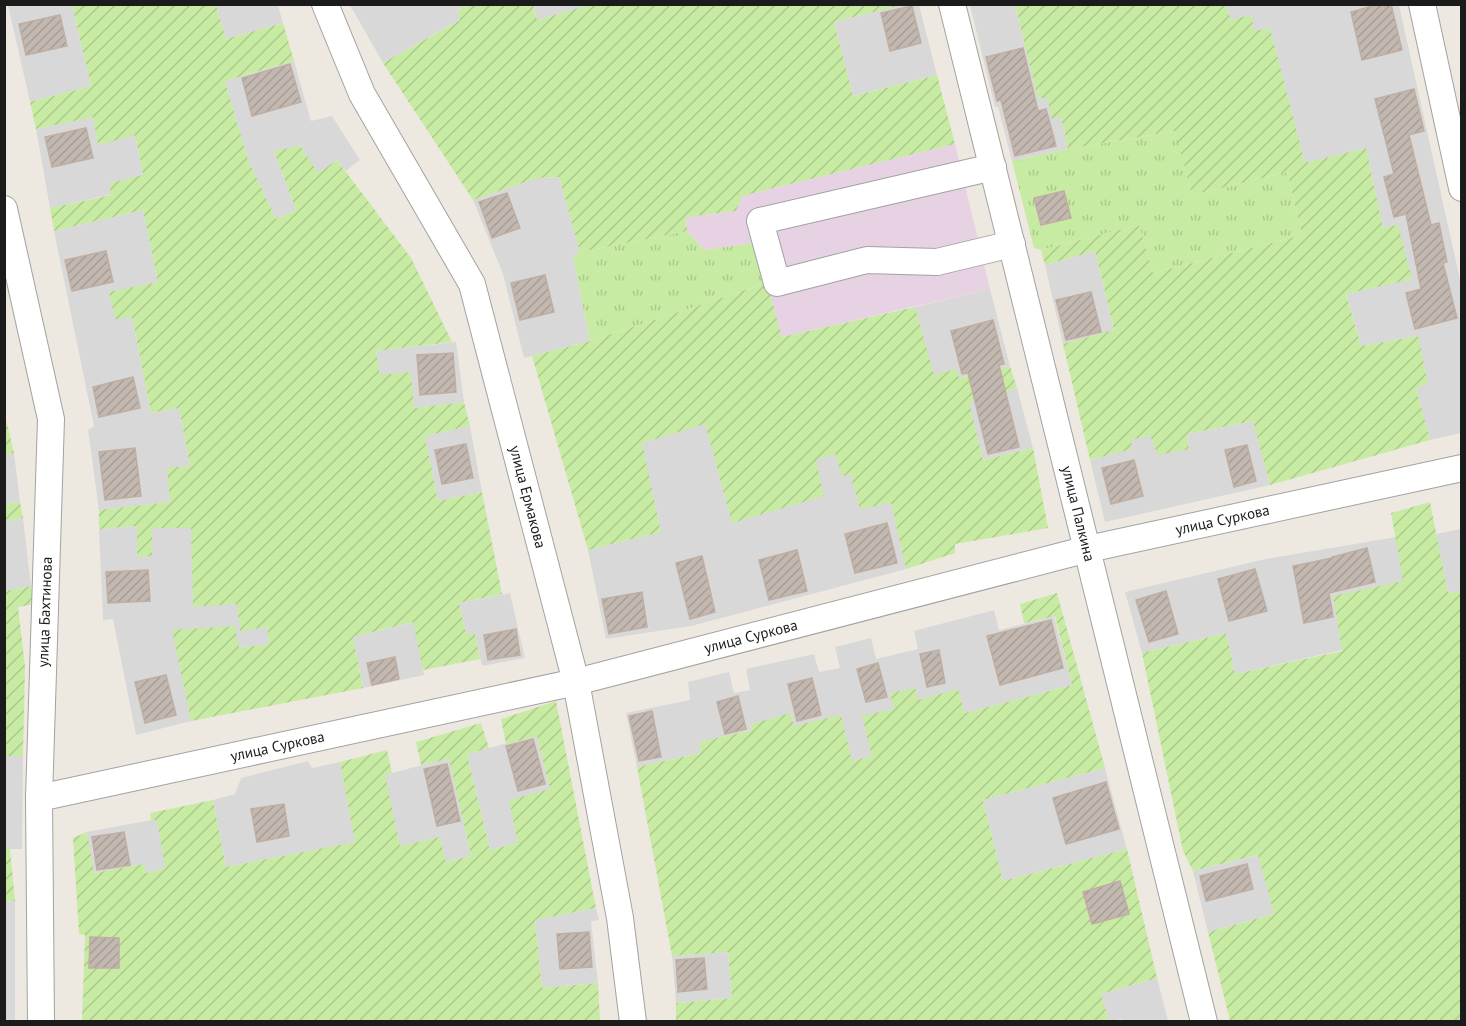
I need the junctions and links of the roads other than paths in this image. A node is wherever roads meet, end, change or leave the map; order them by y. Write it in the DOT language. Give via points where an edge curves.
graph roads {
  1 [pos="325,4"];
  2 [pos="952,4"];
  3 [pos="1422,4"];
  4 [pos="993,167"];
  5 [pos="1461,188"];
  6 [pos="4,209"];
  7 [pos="1012,244"];
  8 [pos="1461,468"];
  9 [pos="1088,549"];
  10 [pos="576,682"];
  11 [pos="39,798"];
  12 [pos="41,1022"];
  13 [pos="633,1022"];
  14 [pos="1204,1022"];
  1 -- 10 [label="street, улица Ермакова" via="362,94 472,284"];
  2 -- 4 [label="street, улица Палкина"];
  3 -- 5 [label="street"];
  4 -- 7 [label="street, улица Палкина"];
  4 -- 7 [label="street" via="760,221 777,283 867,260 937,262"];
  6 -- 11 [label="street, улица Бахтинова" via="51,419"];
  7 -- 9 [label="street, улица Палкина"];
  8 -- 9 [label="street, улица Суркова"];
  9 -- 10 [label="street, улица Суркова"];
  9 -- 14 [label="street, улица Палкина"];
  10 -- 11 [label="street, улица Суркова"];
  10 -- 13 [label="street, улица Ермакова" via="620,918"];
  11 -- 12 [label="street, улица Бахтинова"];
}
